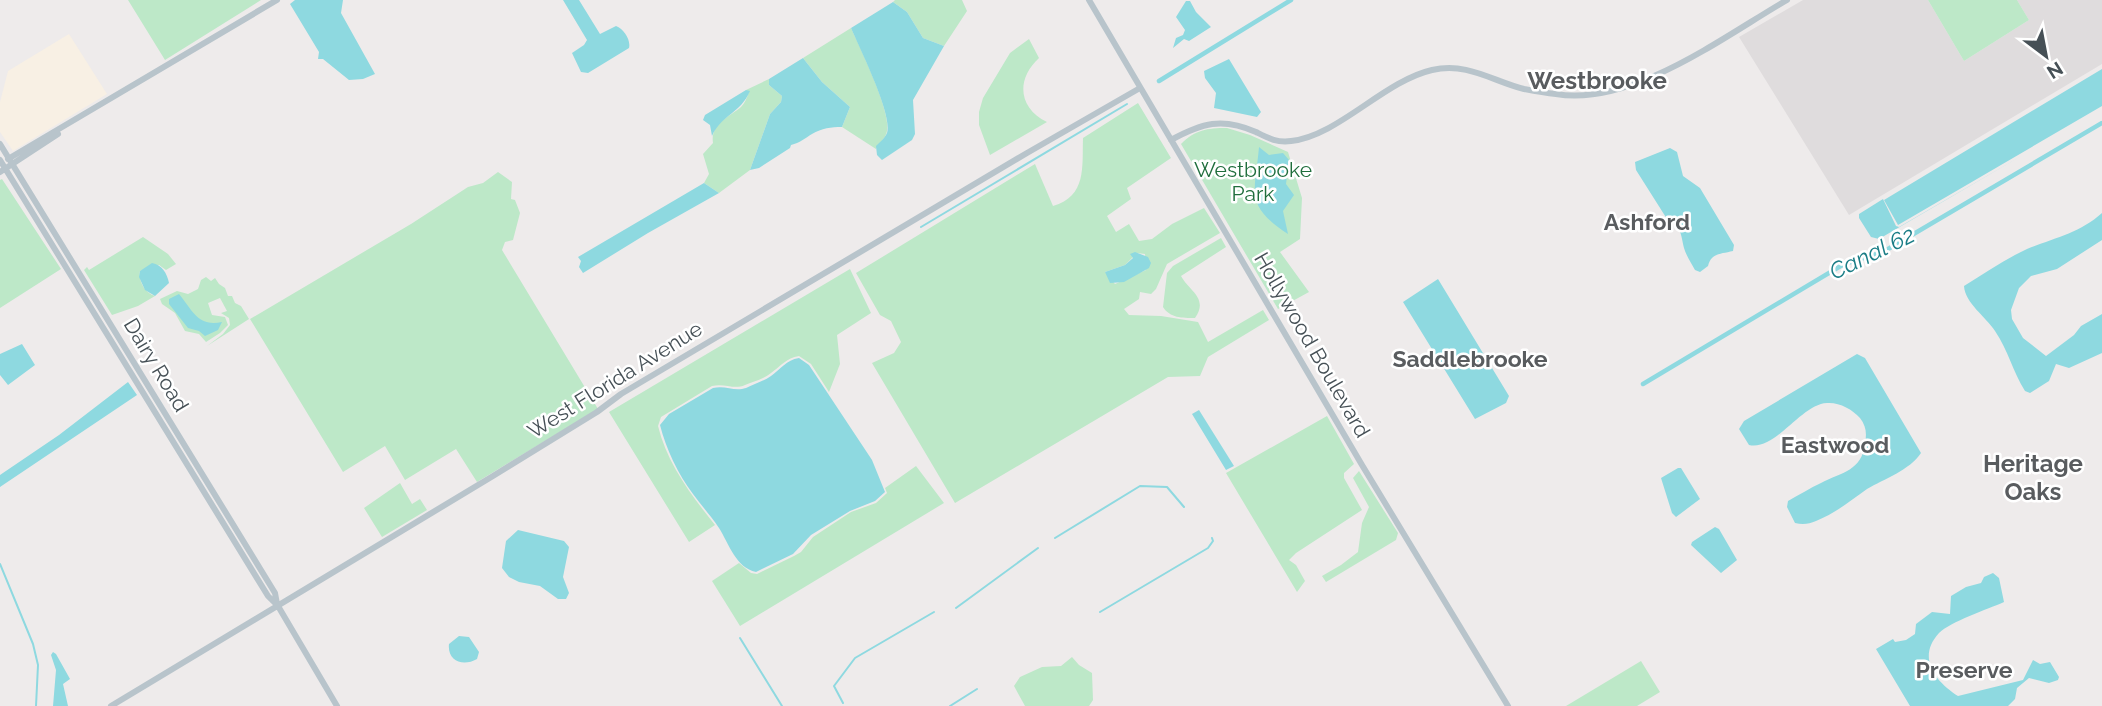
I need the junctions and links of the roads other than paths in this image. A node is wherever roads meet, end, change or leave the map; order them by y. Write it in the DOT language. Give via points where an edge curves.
graph roads {
  1 [pos="277,0"];
  2 [pos="1089,0"];
  3 [pos="1787,0"];
  4 [pos="1140,88"];
  5 [pos="1171,140"];
  6 [pos="0,144"];
  7 [pos="11,161"];
  8 [pos="1,165"];
  9 [pos="278,606"];
  10 [pos="111,706"];
  11 [pos="337,706"];
  12 [pos="1508,706"];
  1 -- 7 [label="street"];
  2 -- 4 [label="street, Hollywood Boulevard"];
  3 -- 5 [label="street" via="1632,87 1593,95 1560,95 1522,88 1485,74 1437,69 1416,74 1314,135 1270,140 1234,124 1215,123 1196,126"];
  4 -- 5 [label="street, Hollywood Boulevard"];
  4 -- 9 [label="street, West Florida Avenue" via="621,394"];
  5 -- 12 [label="street, Hollywood Boulevard"];
  6 -- 7 [label="street, Dairy Road"];
  7 -- 8 [label="street"];
  7 -- 9 [label="street, Dairy Road" via="275,593"];
  8 -- 9 [label="street, Dairy Road" via="209,504"];
  9 -- 10 [label="street, West Florida Avenue"];
  9 -- 11 [label="street, Dairy Road"];
}
